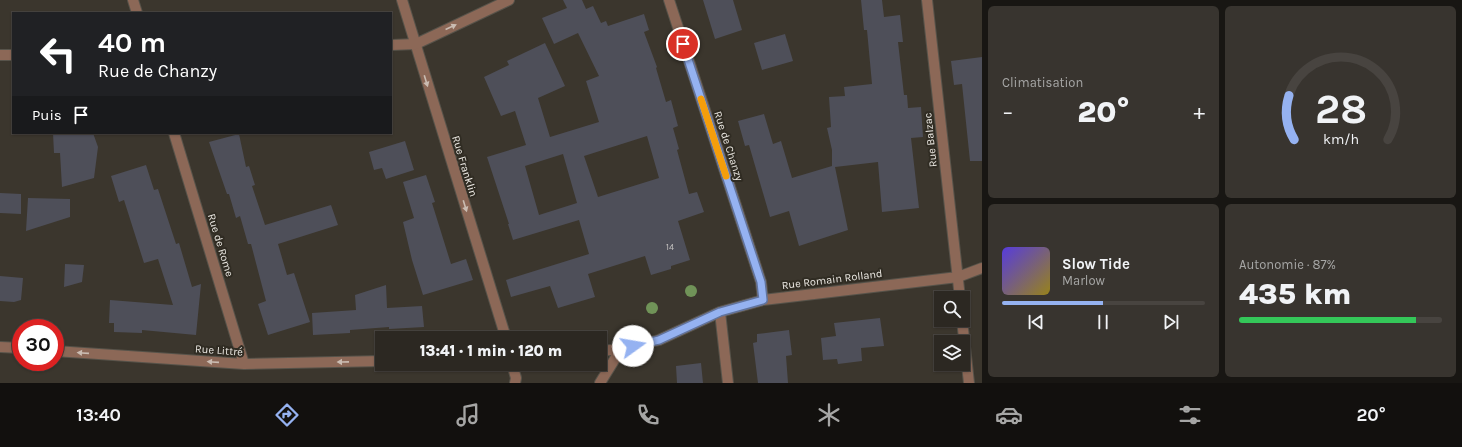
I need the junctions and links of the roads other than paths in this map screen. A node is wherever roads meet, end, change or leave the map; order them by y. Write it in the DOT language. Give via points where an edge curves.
graph roads {
  1 [pos="133,0"];
  2 [pos="402,0"];
  3 [pos="509,0"];
  4 [pos="669,0"];
  5 [pos="927,0"];
  6 [pos="137,12"];
  7 [pos="416,44"];
  8 [pos="392,45"];
  9 [pos="0,55"];
  10 [pos="12,55"];
  11 [pos="174,134"];
  12 [pos="982,268"];
  13 [pos="958,277"];
  14 [pos="959,291"];
  15 [pos="763,300"];
  16 [pos="720,312"];
  17 [pos="963,327"];
  18 [pos="504,331"];
  19 [pos="0,347"];
  20 [pos="12,348"];
  21 [pos="620,349"];
  22 [pos="607,350"];
  23 [pos="64,352"];
  24 [pos="375,361"];
  25 [pos="244,364"];
  26 [pos="514,371"];
  27 [pos="515,383"];
  28 [pos="600,383"];
  29 [pos="728,383"];
  30 [pos="969,383"];
  1 -- 6 [label="street"];
  2 -- 7 [label="street, Rue Franklin"];
  7 -- 3 [label="street, one-way"];
  4 -- 15 [label="street, Rue de Chanzy" via="761,282"];
  5 -- 13 [label="street, Rue Balzac"];
  7 -- 8 [label="street"];
  7 -- 18 [label="street, Rue Franklin, one-way"];
  9 -- 10 [label="street"];
  11 -- 25 [label="street, Rue de Rome"];
  12 -- 13 [label="street, Rue Romain Rolland"];
  13 -- 14 [label="street, Rue Balzac"];
  13 -- 15 [label="street, Rue Romain Rolland"];
  15 -- 16 [label="street, Rue Romain Rolland"];
  16 -- 21 [label="street, Rue Romain Rolland" via="659,340"];
  16 -- 29 [label="street"];
  17 -- 30 [label="street"];
  19 -- 20 [label="street"];
  21 -- 22 [label="street, Rue Romain Rolland"];
  21 -- 28 [label="street"];
  25 -- 23 [label="street, Rue Littré, one-way"];
  24 -- 25 [label="street, Rue Littré, one-way"];
  26 -- 27 [label="street"];
}
